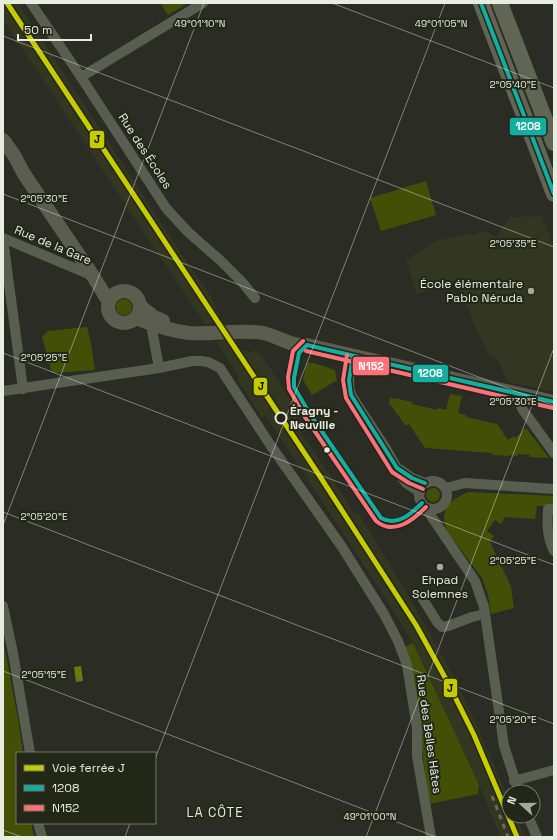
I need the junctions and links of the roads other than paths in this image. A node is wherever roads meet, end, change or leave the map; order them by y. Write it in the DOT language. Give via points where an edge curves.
graph roads {
  1 [pos="31,3"];
  2 [pos="203,3"];
  3 [pos="481,3"];
  4 [pos="500,3"];
  5 [pos="81,77"];
  6 [pos="3,140"];
  7 [pos="554,143"];
  8 [pos="3,149"];
  9 [pos="24,174"];
  10 [pos="554,194"];
  11 [pos="3,238"];
  12 [pos="93,276"];
  13 [pos="112,298"];
  14 [pos="254,298"];
  15 [pos="138,312"];
  16 [pos="151,324"];
  17 [pos="307,345"];
  18 [pos="353,356"];
  19 [pos="159,368"];
  20 [pos="23,389"];
  21 [pos="3,392"];
  22 [pos="521,395"];
  23 [pos="554,402"];
  24 [pos="554,453"];
  25 [pos="422,487"];
  26 [pos="446,488"];
  27 [pos="554,489"];
  28 [pos="425,506"];
  29 [pos="442,506"];
  30 [pos="554,509"];
  31 [pos="439,526"];
  32 [pos="554,551"];
  33 [pos="422,596"];
  34 [pos="3,606"];
  35 [pos="485,614"];
  36 [pos="30,752"];
  37 [pos="554,770"];
  38 [pos="514,781"];
  39 [pos="515,784"];
  40 [pos="38,824"];
  41 [pos="531,824"];
  42 [pos="42,837"];
  43 [pos="431,837"];
  44 [pos="537,837"];
  1 -- 5 [label="street, Rue des Écoles"];
  2 -- 5 [label="street"];
  3 -- 10 [label="main road"];
  4 -- 7 [label="main road"];
  5 -- 14 [label="street, Rue des Écoles" via="166,208 242,282"];
  6 -- 9 [label="main road"];
  8 -- 9 [label="main road"];
  9 -- 12 [label="main road"];
  11 -- 12 [label="street, Rue de la Gare"];
  11 -- 20 [label="street"];
  12 -- 13 [label="main road"];
  13 -- 15 [label="main road" via="129,291 137,297"];
  13 -- 15 [label="main road" via="108,306 115,321 126,323"];
  15 -- 16 [label="main road"];
  15 -- 17 [label="main road" via="173,324 206,328 260,327 299,338"];
  16 -- 17 [label="main road" via="189,333 264,333 296,345"];
  16 -- 19 [label="street"];
  17 -- 18 [label="main road"];
  18 -- 22 [label="main road"];
  18 -- 25 [label="street" via="348,377 350,395 402,478 406,483"];
  19 -- 20 [label="street, Rue des Belles Hâtes"];
  19 -- 43 [label="street, Rue des Belles Hâtes" via="201,361 214,365 224,372 384,614 407,665"];
  20 -- 21 [label="street, Rue des Belles Hâtes"];
  22 -- 23 [label="main road"];
  22 -- 24 [label="street" via="523,410"];
  25 -- 26 [label="street" via="434,480"];
  25 -- 28 [label="street" via="420,500"];
  26 -- 27 [label="street" via="465,483"];
  26 -- 29 [label="street" via="447,498"];
  28 -- 29 [label="street" via="434,509"];
  28 -- 31 [label="street"];
  29 -- 31 [label="street"];
  30 -- 32 [label="street" via="548,509 547,527"];
  31 -- 35 [label="street" via="478,588"];
  33 -- 35 [label="street" via="442,627"];
  34 -- 36 [label="street"];
  35 -- 38 [label="street" via="504,746"];
  37 -- 38 [label="street"];
  38 -- 39 [label="street"];
  40 -- 42 [label="street"];
  41 -- 44 [label="street"];
}
